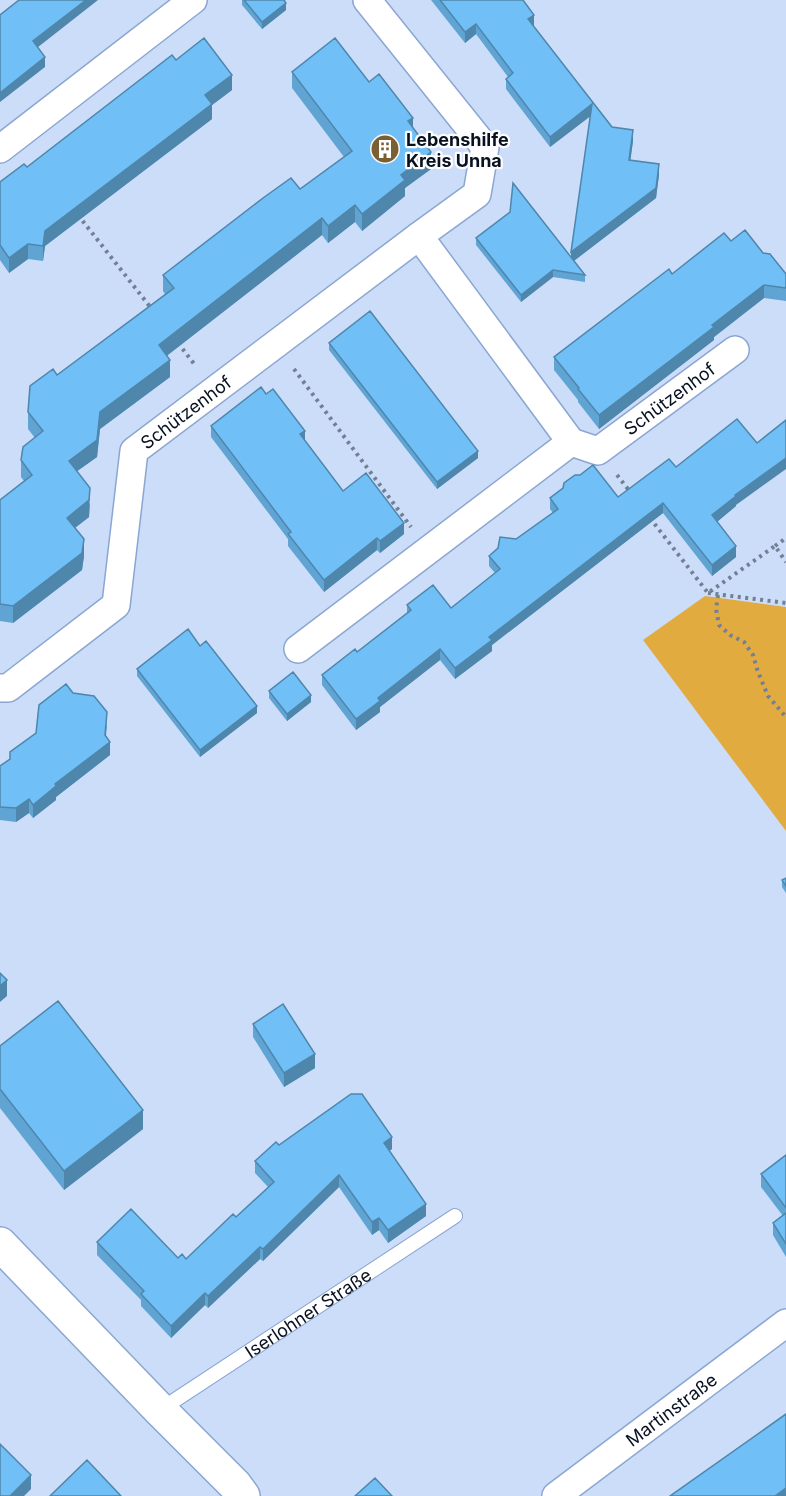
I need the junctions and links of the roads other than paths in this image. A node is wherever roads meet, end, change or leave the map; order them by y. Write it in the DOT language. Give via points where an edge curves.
graph roads {
  1 [pos="192,0"];
  2 [pos="367,0"];
  3 [pos="0,149"];
  4 [pos="419,236"];
  5 [pos="735,350"];
  6 [pos="571,442"];
  7 [pos="298,649"];
  8 [pos="0,688"];
  9 [pos="455,1216"];
  10 [pos="0,1244"];
  11 [pos="786,1323"];
  12 [pos="160,1410"];
  13 [pos="243,1496"];
  14 [pos="556,1496"];
  1 -- 3 [label="street"];
  2 -- 4 [label="street, Schützenhof" via="485,147 477,194"];
  4 -- 6 [label="street"];
  4 -- 8 [label="street, Schützenhof" via="134,451 116,605 8,688"];
  5 -- 6 [label="street, Schützenhof" via="598,451"];
  6 -- 7 [label="street"];
  9 -- 12 [label="lane, Iserlohner Straße"];
  10 -- 12 [label="main road"];
  11 -- 14 [label="street, Martinstraße"];
  12 -- 13 [label="main road"];
}
